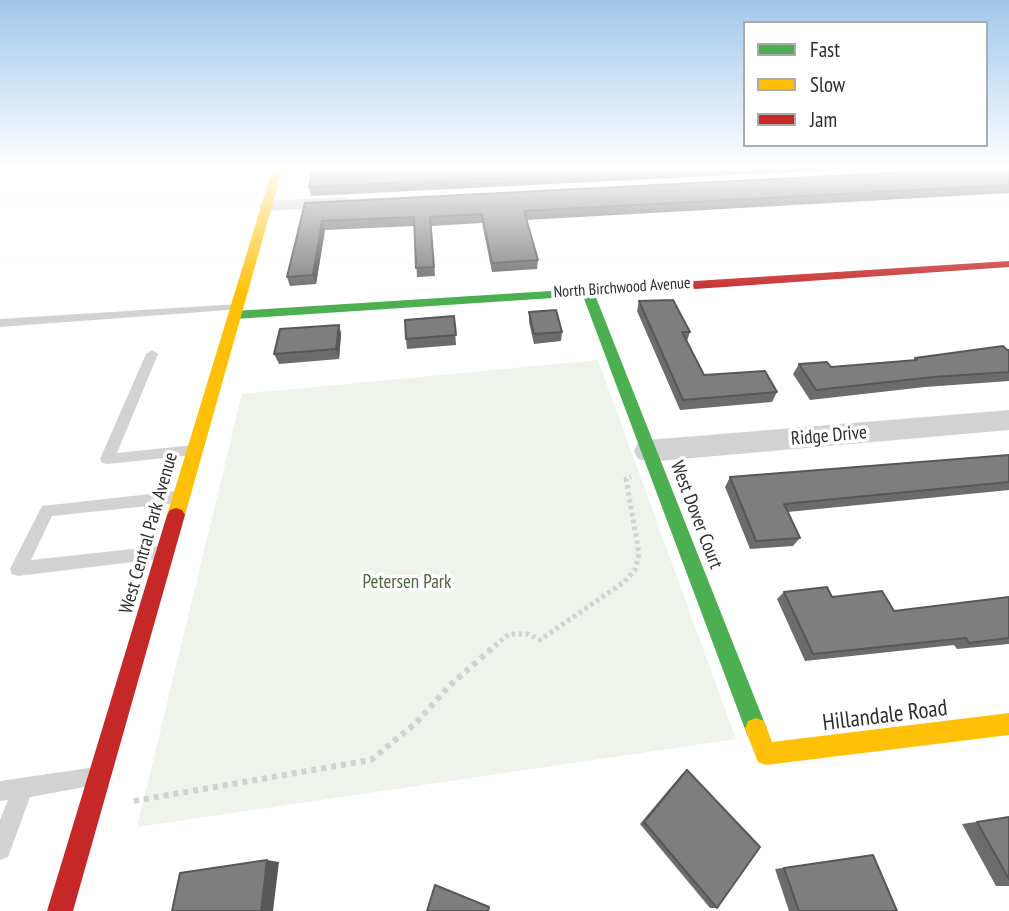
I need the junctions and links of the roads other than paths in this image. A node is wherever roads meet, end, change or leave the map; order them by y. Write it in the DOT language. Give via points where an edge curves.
graph roads {
  1 [pos="266,210"];
  2 [pos="1009,264"];
  3 [pos="587,290"];
  4 [pos="236,311"];
  5 [pos="0,323"];
  6 [pos="152,354"];
  7 [pos="1009,420"];
  8 [pos="196,450"];
  9 [pos="652,461"];
  10 [pos="182,496"];
  11 [pos="165,553"];
  12 [pos="1009,724"];
  13 [pos="766,754"];
  14 [pos="100,777"];
  15 [pos="23,788"];
  16 [pos="0,791"];
  17 [pos="0,849"];
  18 [pos="60,911"];
  1 -- 4 [label="street, West Central Park Avenue"];
  2 -- 3 [label="street, North Birchwood Avenue"];
  3 -- 4 [label="street, North Birchwood Avenue"];
  3 -- 9 [label="street, West Dover Court"];
  4 -- 5 [label="lane"];
  4 -- 8 [label="street, West Central Park Avenue"];
  6 -- 8 [label="lane" via="107,459"];
  7 -- 9 [label="street, Ridge Drive"];
  8 -- 10 [label="street, West Central Park Avenue"];
  9 -- 13 [label="street, West Dover Court"];
  10 -- 11 [label="street, West Central Park Avenue"];
  10 -- 11 [label="lane" via="47,510 18,569"];
  11 -- 14 [label="street, West Central Park Avenue"];
  12 -- 13 [label="street, Hillandale Road"];
  14 -- 15 [label="lane"];
  14 -- 18 [label="street, West Central Park Avenue"];
  15 -- 16 [label="lane"];
  15 -- 17 [label="lane"];
}
